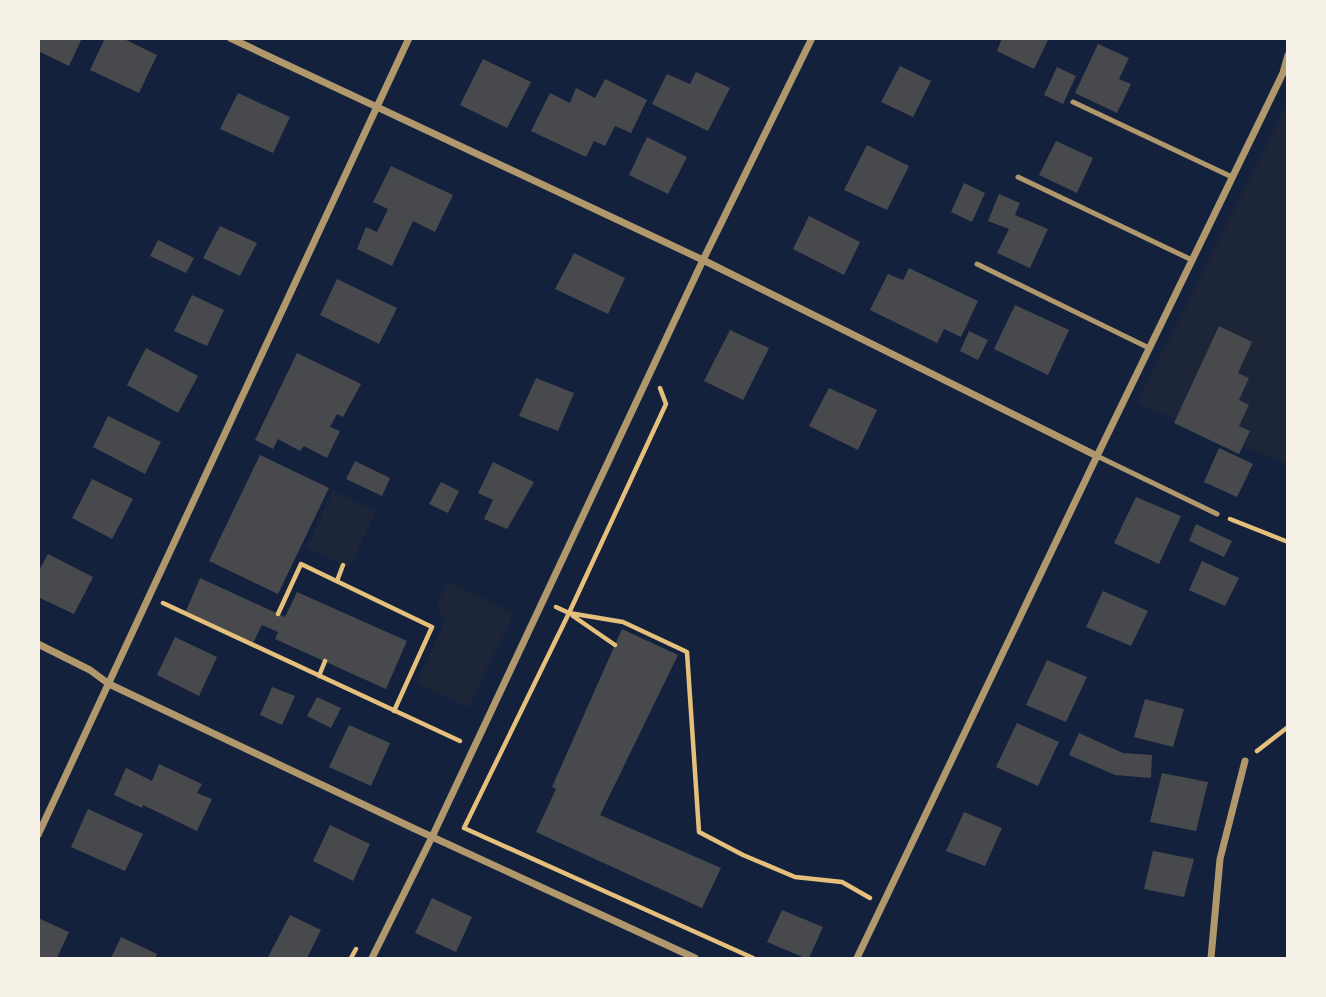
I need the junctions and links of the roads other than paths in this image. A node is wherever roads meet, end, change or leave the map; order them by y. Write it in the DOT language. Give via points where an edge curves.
graph roads {
  1 [pos="230,38"];
  2 [pos="409,38"];
  3 [pos="812,38"];
  4 [pos="1287,55"];
  5 [pos="1073,102"];
  6 [pos="376,107"];
  7 [pos="1018,177"];
  8 [pos="1232,177"];
  9 [pos="703,260"];
  10 [pos="1192,260"];
  11 [pos="977,264"];
  12 [pos="1149,348"];
  13 [pos="1097,456"];
  14 [pos="1217,514"];
  15 [pos="38,644"];
  16 [pos="109,684"];
  17 [pos="1245,761"];
  18 [pos="38,835"];
  19 [pos="432,837"];
  20 [pos="372,958"];
  21 [pos="695,958"];
  22 [pos="857,958"];
  23 [pos="1211,958"];
  1 -- 6 [label="street"];
  2 -- 6 [label="street"];
  3 -- 9 [label="street"];
  4 -- 8 [label="street" via="1283,73"];
  5 -- 8 [label="lane"];
  6 -- 9 [label="street"];
  6 -- 16 [label="street"];
  7 -- 10 [label="lane"];
  8 -- 10 [label="street"];
  9 -- 13 [label="street"];
  9 -- 19 [label="street"];
  10 -- 12 [label="street"];
  11 -- 12 [label="lane"];
  12 -- 13 [label="street"];
  13 -- 14 [label="lane"];
  13 -- 22 [label="street"];
  15 -- 16 [label="street"];
  16 -- 18 [label="street"];
  16 -- 19 [label="street"];
  17 -- 23 [label="street" via="1220,859"];
  19 -- 20 [label="street"];
  19 -- 21 [label="street"];
}
